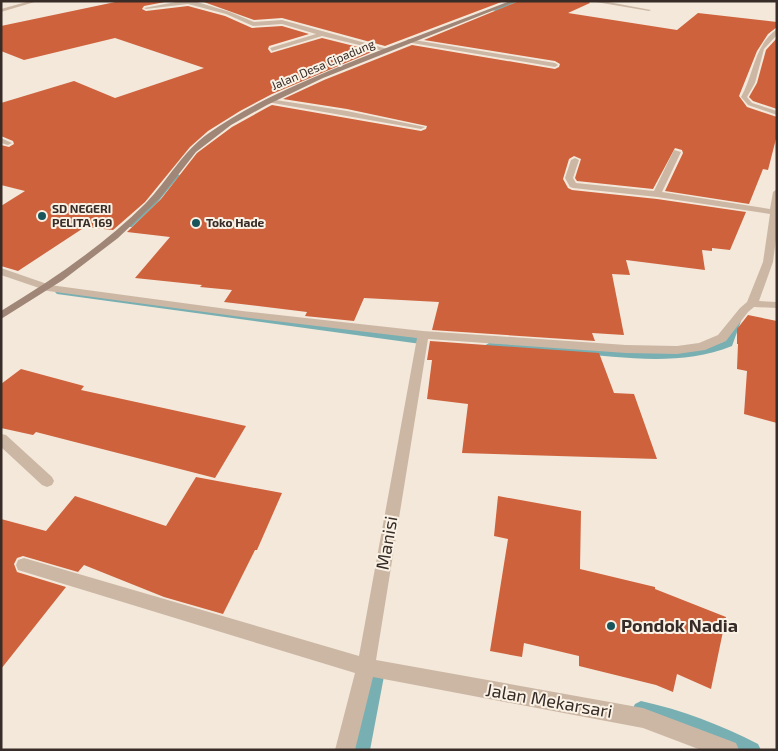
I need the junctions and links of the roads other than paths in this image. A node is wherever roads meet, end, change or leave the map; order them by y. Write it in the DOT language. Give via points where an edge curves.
graph roads {
  1 [pos="36,1"];
  2 [pos="197,1"];
  3 [pos="514,1"];
  4 [pos="592,1"];
  5 [pos="185,2"];
  6 [pos="146,8"];
  7 [pos="649,10"];
  8 [pos="1,11"];
  9 [pos="777,31"];
  10 [pos="322,34"];
  11 [pos="408,41"];
  12 [pos="272,49"];
  13 [pos="388,50"];
  14 [pos="555,65"];
  15 [pos="268,101"];
  16 [pos="777,113"];
  17 [pos="421,127"];
  18 [pos="677,152"];
  19 [pos="575,160"];
  20 [pos="777,192"];
  21 [pos="657,194"];
  22 [pos="773,212"];
  23 [pos="1,272"];
  24 [pos="48,288"];
  25 [pos="752,304"];
  26 [pos="777,305"];
  27 [pos="1,316"];
  28 [pos="423,336"];
  29 [pos="1,439"];
  30 [pos="47,481"];
  31 [pos="24,565"];
  32 [pos="366,667"];
  33 [pos="345,750"];
  34 [pos="728,750"];
  1 -- 8 [label="street"];
  2 -- 5 [label="street"];
  3 -- 11 [label="street, Jalan Desa Cipadung"];
  4 -- 7 [label="street"];
  5 -- 6 [label="street"];
  5 -- 10 [label="street" via="228,13 252,24 282,22"];
  9 -- 16 [label="street" via="761,50 752,83 744,97 750,104"];
  10 -- 12 [label="street"];
  10 -- 13 [label="street"];
  11 -- 13 [label="street, Jalan Desa Cipadung"];
  11 -- 14 [label="street"];
  13 -- 15 [label="street, Jalan Desa Cipadung"];
  15 -- 17 [label="street"];
  15 -- 24 [label="street, Jalan Desa Cipadung" via="211,134 131,222"];
  18 -- 21 [label="street"];
  19 -- 21 [label="street" via="569,178 573,185"];
  20 -- 22 [label="street"];
  21 -- 22 [label="street"];
  22 -- 25 [label="street" via="768,262"];
  23 -- 24 [label="street"];
  24 -- 27 [label="street, Jalan Desa Cipadung"];
  24 -- 28 [label="street"];
  25 -- 26 [label="street"];
  25 -- 28 [label="street" via="722,338 701,347 677,350"];
  28 -- 32 [label="street, Manisi"];
  29 -- 30 [label="street"];
  31 -- 32 [label="street, Jalan Mekarsari"];
  32 -- 33 [label="street, Manisi"];
  32 -- 34 [label="street, Jalan Mekarsari" via="643,718"];
}
